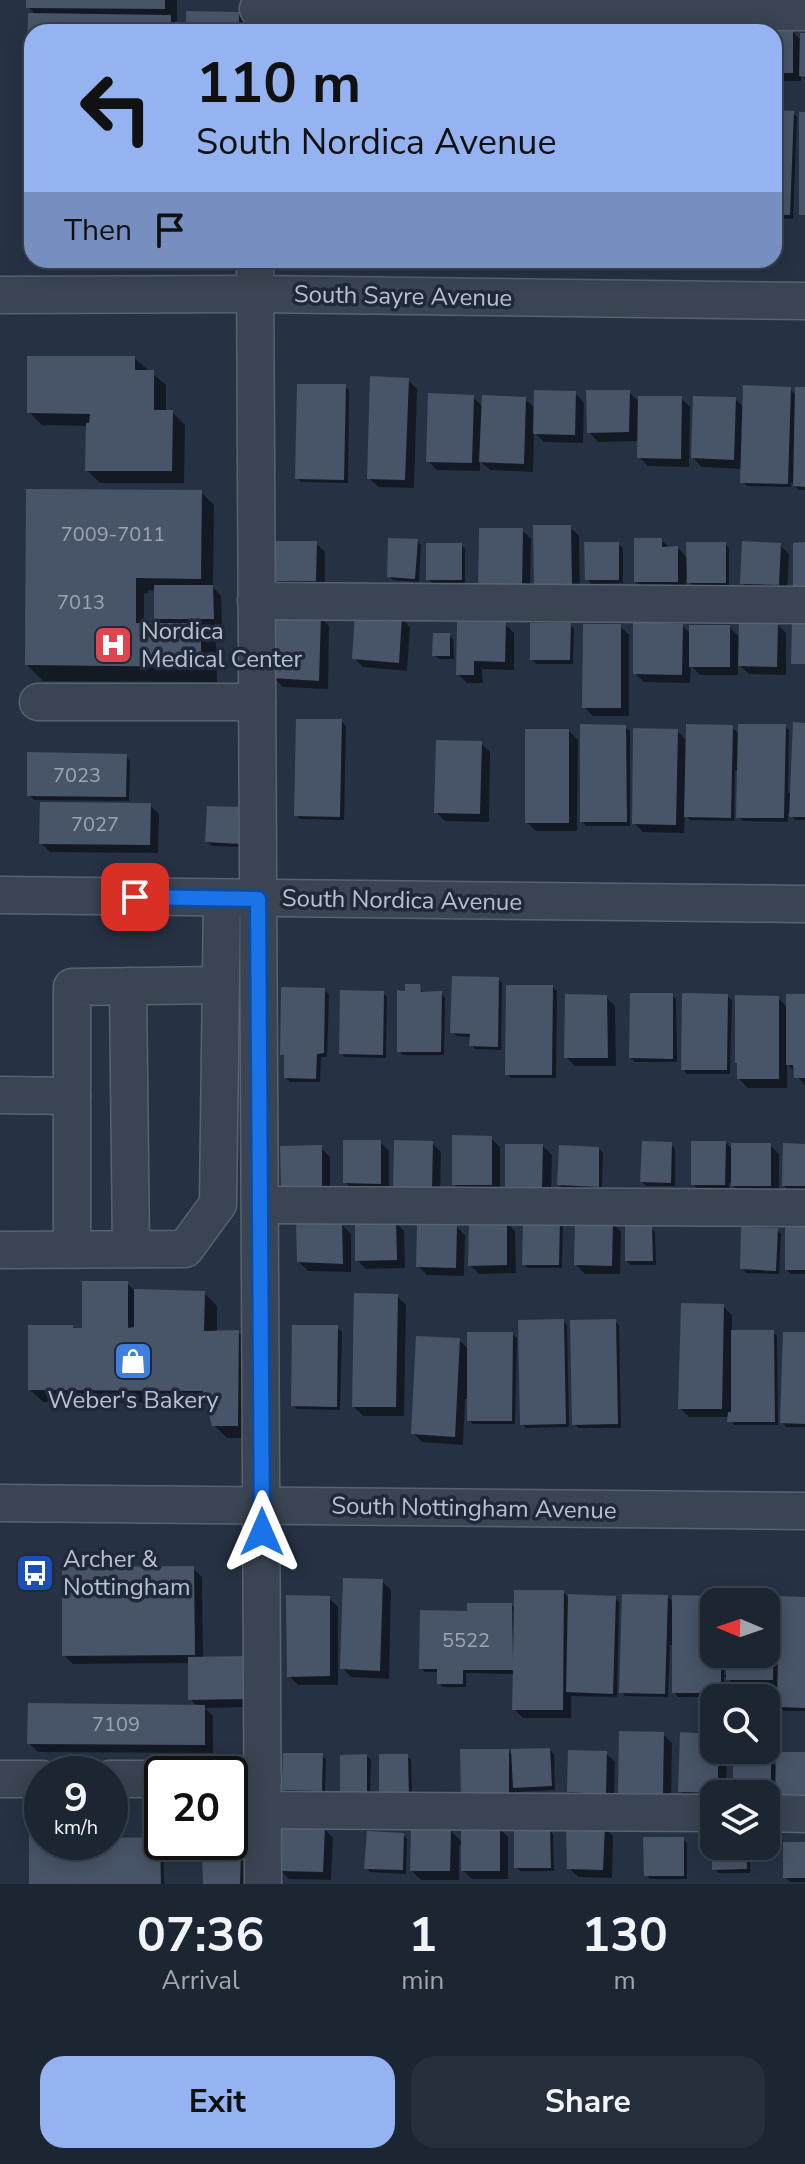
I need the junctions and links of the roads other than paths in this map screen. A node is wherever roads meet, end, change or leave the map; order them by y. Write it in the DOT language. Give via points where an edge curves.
graph roads {
  1 [pos="805,12"];
  2 [pos="258,14"];
  3 [pos="255,277"];
  4 [pos="0,295"];
  5 [pos="805,301"];
  6 [pos="256,601"];
  7 [pos="805,605"];
  8 [pos="38,702"];
  9 [pos="257,702"];
  10 [pos="0,895"];
  11 [pos="222,898"];
  12 [pos="258,899"];
  13 [pos="805,904"];
  14 [pos="219,985"];
  15 [pos="128,986"];
  16 [pos="0,1095"];
  17 [pos="72,1096"];
  18 [pos="262,1205"];
  19 [pos="805,1208"];
  20 [pos="72,1249"];
  21 [pos="131,1249"];
  22 [pos="0,1250"];
  23 [pos="0,1503"];
  24 [pos="262,1506"];
  25 [pos="805,1511"];
  26 [pos="0,1779"];
  27 [pos="24,1779"];
  28 [pos="252,1789"];
  29 [pos="700,1812"];
  30 [pos="780,1813"];
  31 [pos="805,1814"];
  32 [pos="263,1884"];
  1 -- 2 [label="street"];
  3 -- 4 [label="street, South Sayre Avenue"];
  3 -- 5 [label="street, South Sayre Avenue"];
  3 -- 6 [label="street"];
  6 -- 7 [label="street"];
  6 -- 9 [label="street"];
  8 -- 9 [label="street"];
  9 -- 12 [label="street"];
  10 -- 11 [label="street, South Nordica Avenue"];
  11 -- 12 [label="street, South Nordica Avenue"];
  11 -- 14 [label="street"];
  12 -- 13 [label="street, South Nordica Avenue"];
  12 -- 18 [label="street"];
  14 -- 15 [label="street"];
  14 -- 21 [label="street" via="218,1204 185,1249"];
  15 -- 17 [label="street" via="72,987"];
  15 -- 21 [label="street"];
  16 -- 17 [label="street"];
  17 -- 20 [label="street"];
  18 -- 19 [label="street"];
  18 -- 24 [label="street"];
  20 -- 21 [label="street"];
  20 -- 22 [label="street"];
  23 -- 24 [label="street, South Nottingham Avenue"];
  24 -- 25 [label="street, South Nottingham Avenue"];
  24 -- 28 [label="street"];
  26 -- 27 [label="street"];
  28 -- 29 [label="street"];
  28 -- 32 [label="street"];
  30 -- 31 [label="street"];
}
